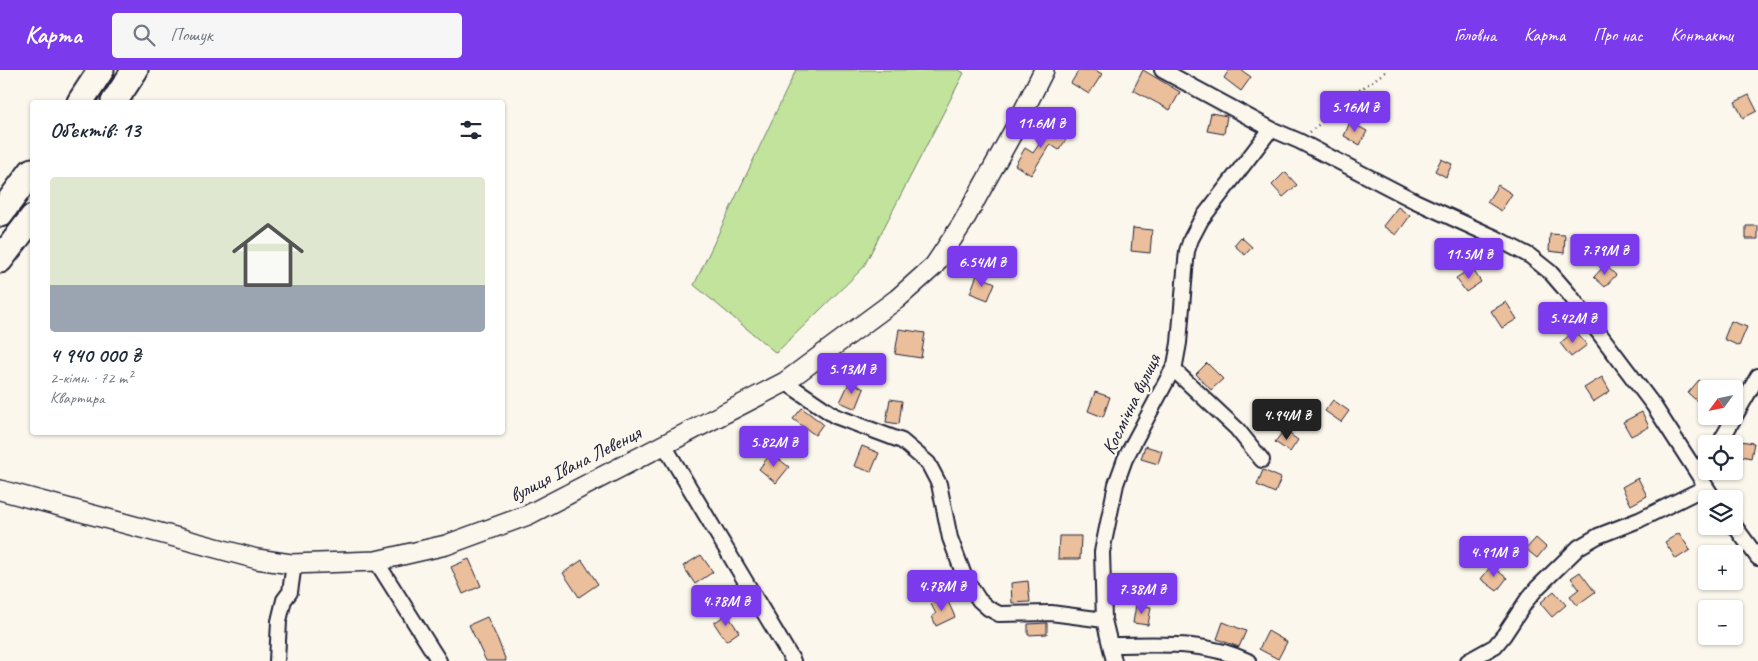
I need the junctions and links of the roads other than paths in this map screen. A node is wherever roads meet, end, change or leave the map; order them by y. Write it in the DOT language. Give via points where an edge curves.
graph roads {
  1 [pos="101,70"];
  2 [pos="135,70"];
  3 [pos="1044,70"];
  4 [pos="1162,70"];
  5 [pos="81,100"];
  6 [pos="115,100"];
  7 [pos="1271,128"];
  8 [pos="30,174"];
  9 [pos="0,214"];
  10 [pos="30,221"];
  11 [pos="0,260"];
  12 [pos="1173,369"];
  13 [pos="1758,376"];
  14 [pos="785,382"];
  15 [pos="1724,435"];
  16 [pos="664,444"];
  17 [pos="1262,460"];
  18 [pos="1697,472"];
  19 [pos="0,490"];
  20 [pos="1708,490"];
  21 [pos="1698,498"];
  22 [pos="1741,535"];
  23 [pos="1758,558"];
  24 [pos="376,561"];
  25 [pos="294,564"];
  26 [pos="1104,620"];
  27 [pos="1111,645"];
  28 [pos="277,661"];
  29 [pos="439,661"];
  30 [pos="794,661"];
  31 [pos="1114,661"];
  32 [pos="1248,661"];
  33 [pos="1468,661"];
  1 -- 5 [label="highway"];
  2 -- 6 [label="highway"];
  3 -- 14 [label="street, вулиця Івана Левенця" via="962,224 934,266 897,300"];
  4 -- 7 [label="street"];
  7 -- 12 [label="street, Космічна вулиця" via="1191,238"];
  7 -- 18 [label="street" via="1494,237 1530,256 1550,272 1654,406"];
  8 -- 9 [label="highway"];
  10 -- 11 [label="highway"];
  12 -- 17 [label="street" via="1237,429"];
  12 -- 26 [label="street, Космічна вулиця" via="1125,459 1116,484 1102,552"];
  13 -- 15 [label="street"];
  14 -- 16 [label="street, вулиця Івана Левенця"];
  14 -- 26 [label="street" via="835,416 902,441 921,455 938,484 950,538 962,570 979,600 988,608 999,614 1051,613"];
  16 -- 24 [label="street, вулиця Івана Левенця" via="528,516 446,545"];
  16 -- 30 [label="street"];
  18 -- 20 [label="street"];
  19 -- 25 [label="street, вулиця Івана Левенця" via="257,559"];
  21 -- 33 [label="street" via="1598,536 1579,547 1537,588 1495,646"];
  22 -- 23 [label="street"];
  24 -- 25 [label="street, вулиця Івана Левенця"];
  24 -- 29 [label="street"];
  25 -- 28 [label="street" via="290,592 284,600 279,621"];
  26 -- 27 [label="street, Космічна вулиця"];
  27 -- 31 [label="street, Космічна вулиця"];
  27 -- 32 [label="street" via="1187,644"];
}
